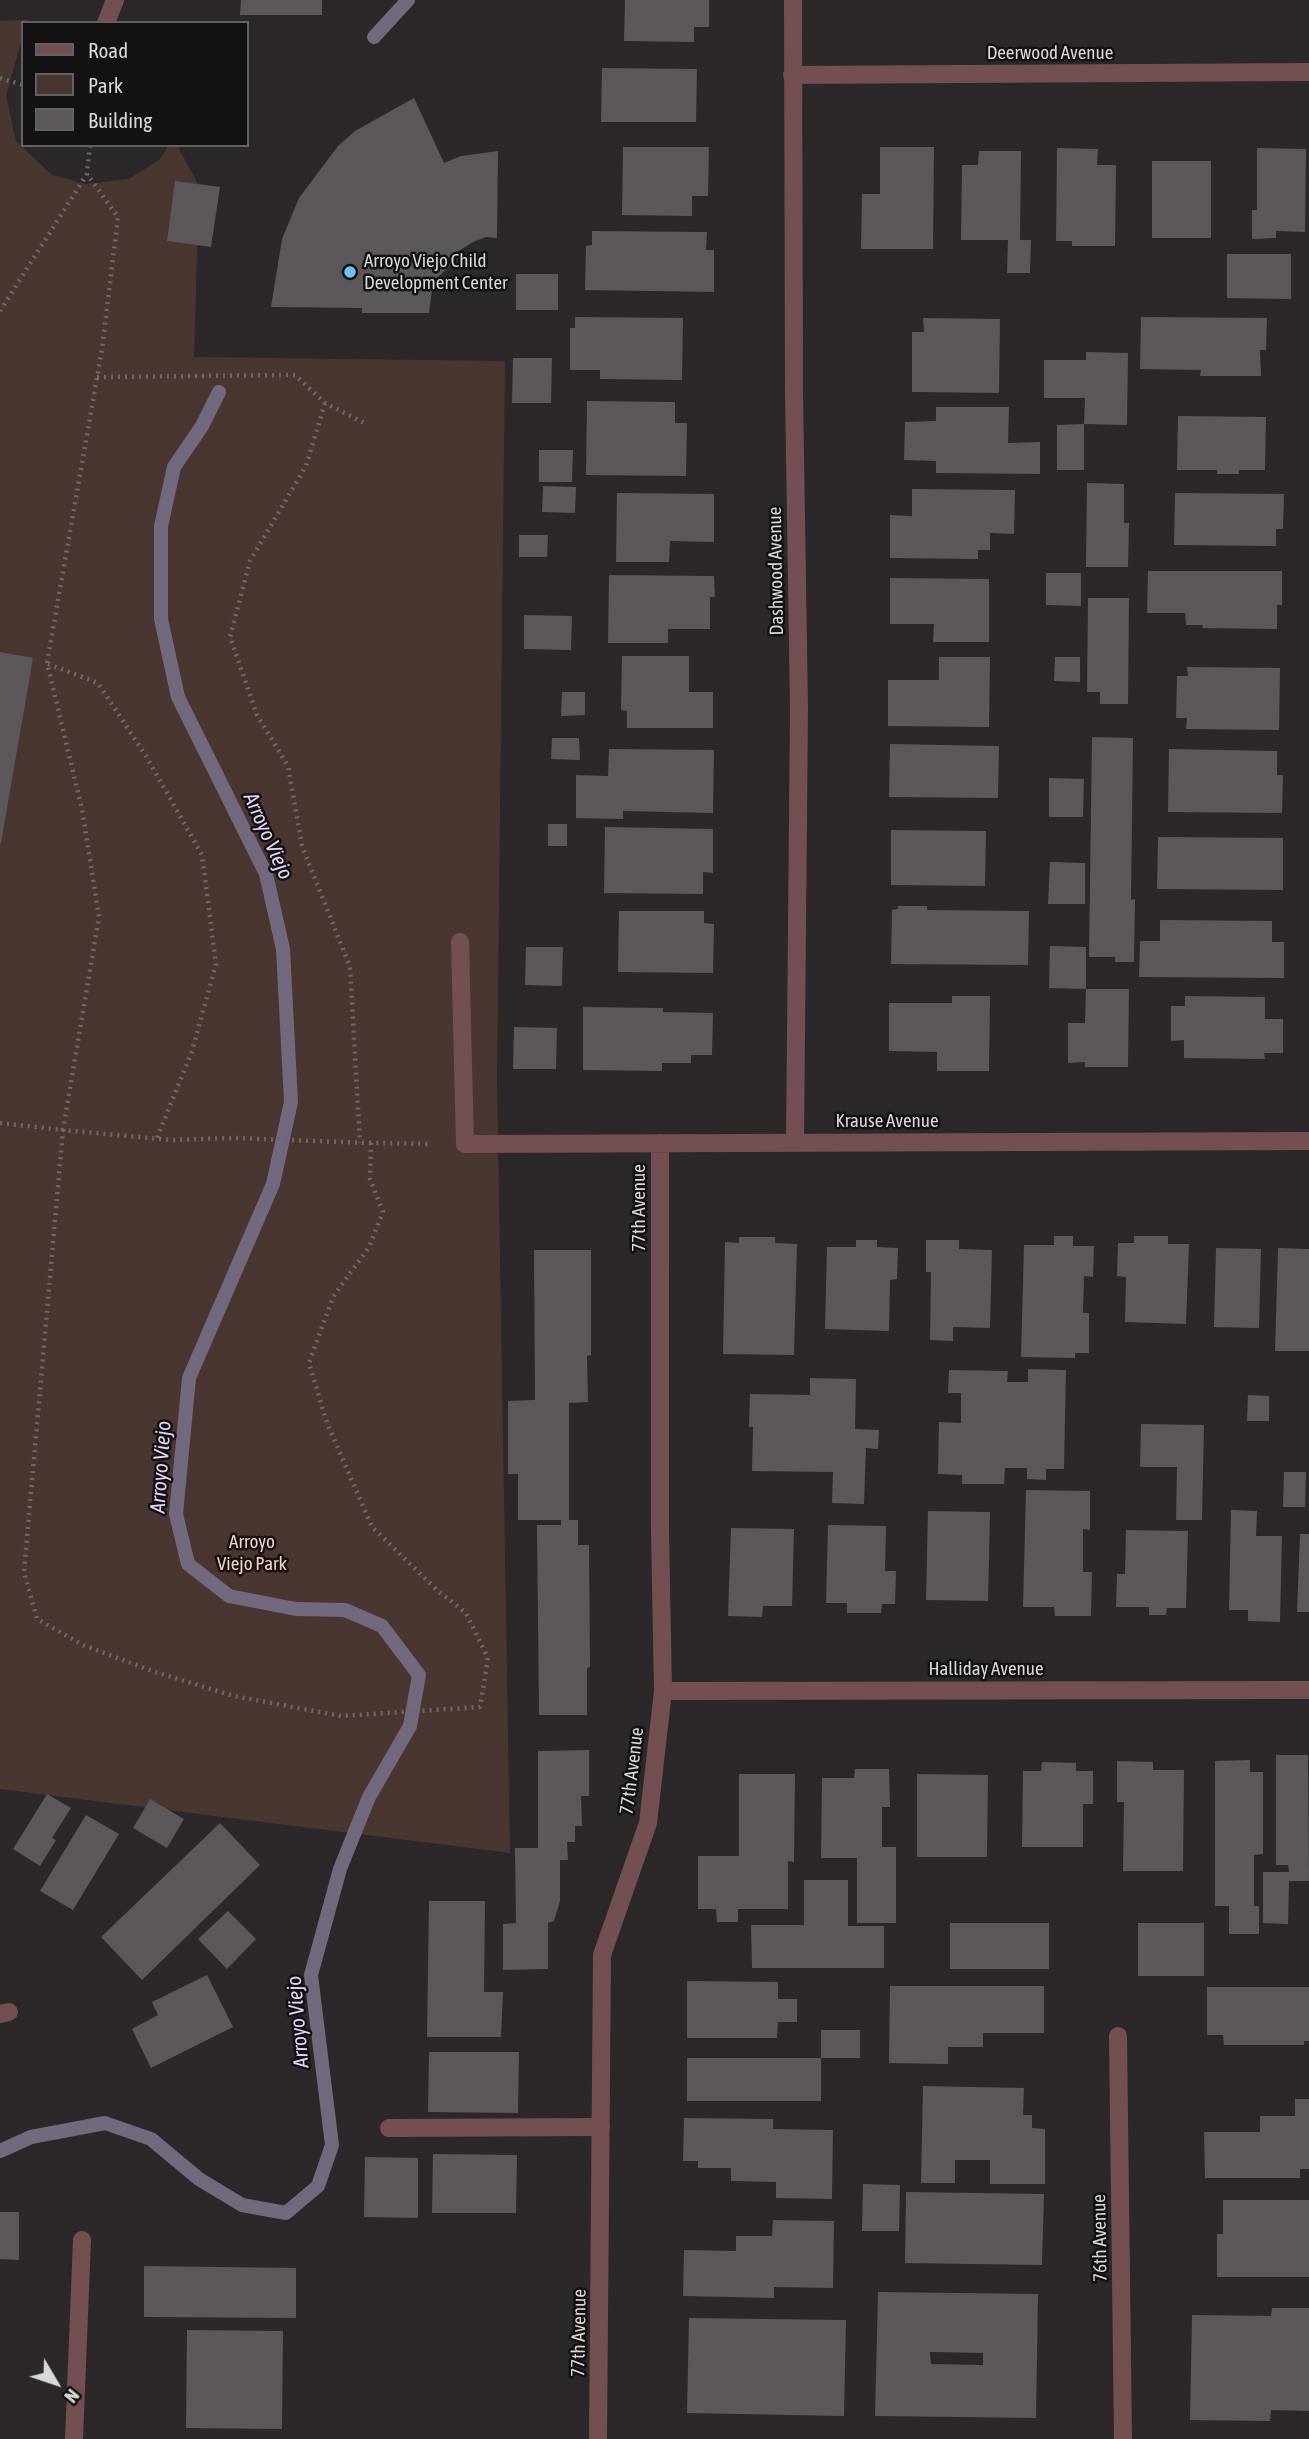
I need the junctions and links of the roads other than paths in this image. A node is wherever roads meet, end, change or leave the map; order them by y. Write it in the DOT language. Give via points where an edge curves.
graph roads {
  1 [pos="116,0"];
  2 [pos="793,0"];
  3 [pos="107,21"];
  4 [pos="1309,72"];
  5 [pos="792,75"];
  6 [pos="460,942"];
  7 [pos="1309,1140"];
  8 [pos="794,1142"];
  9 [pos="660,1143"];
  10 [pos="1309,1690"];
  11 [pos="663,1691"];
  12 [pos="1118,2036"];
  13 [pos="601,2127"];
  14 [pos="389,2128"];
  15 [pos="82,2240"];
  16 [pos="74,2439"];
  17 [pos="598,2439"];
  18 [pos="1123,2439"];
  1 -- 3 [label="street"];
  2 -- 5 [label="street, Dashwood Avenue"];
  4 -- 5 [label="street, Deerwood Avenue"];
  5 -- 8 [label="street, Dashwood Avenue" via="799,709"];
  6 -- 9 [label="street, Krause Avenue" via="465,1144"];
  7 -- 8 [label="street, Krause Avenue"];
  8 -- 9 [label="street, Krause Avenue"];
  9 -- 11 [label="street, 77th Avenue"];
  10 -- 11 [label="street, Halliday Avenue"];
  11 -- 13 [label="street, 77th Avenue" via="648,1823 602,1955"];
  12 -- 18 [label="street, 76th Avenue"];
  13 -- 14 [label="street"];
  13 -- 17 [label="street, 77th Avenue"];
  15 -- 16 [label="street"];
}
